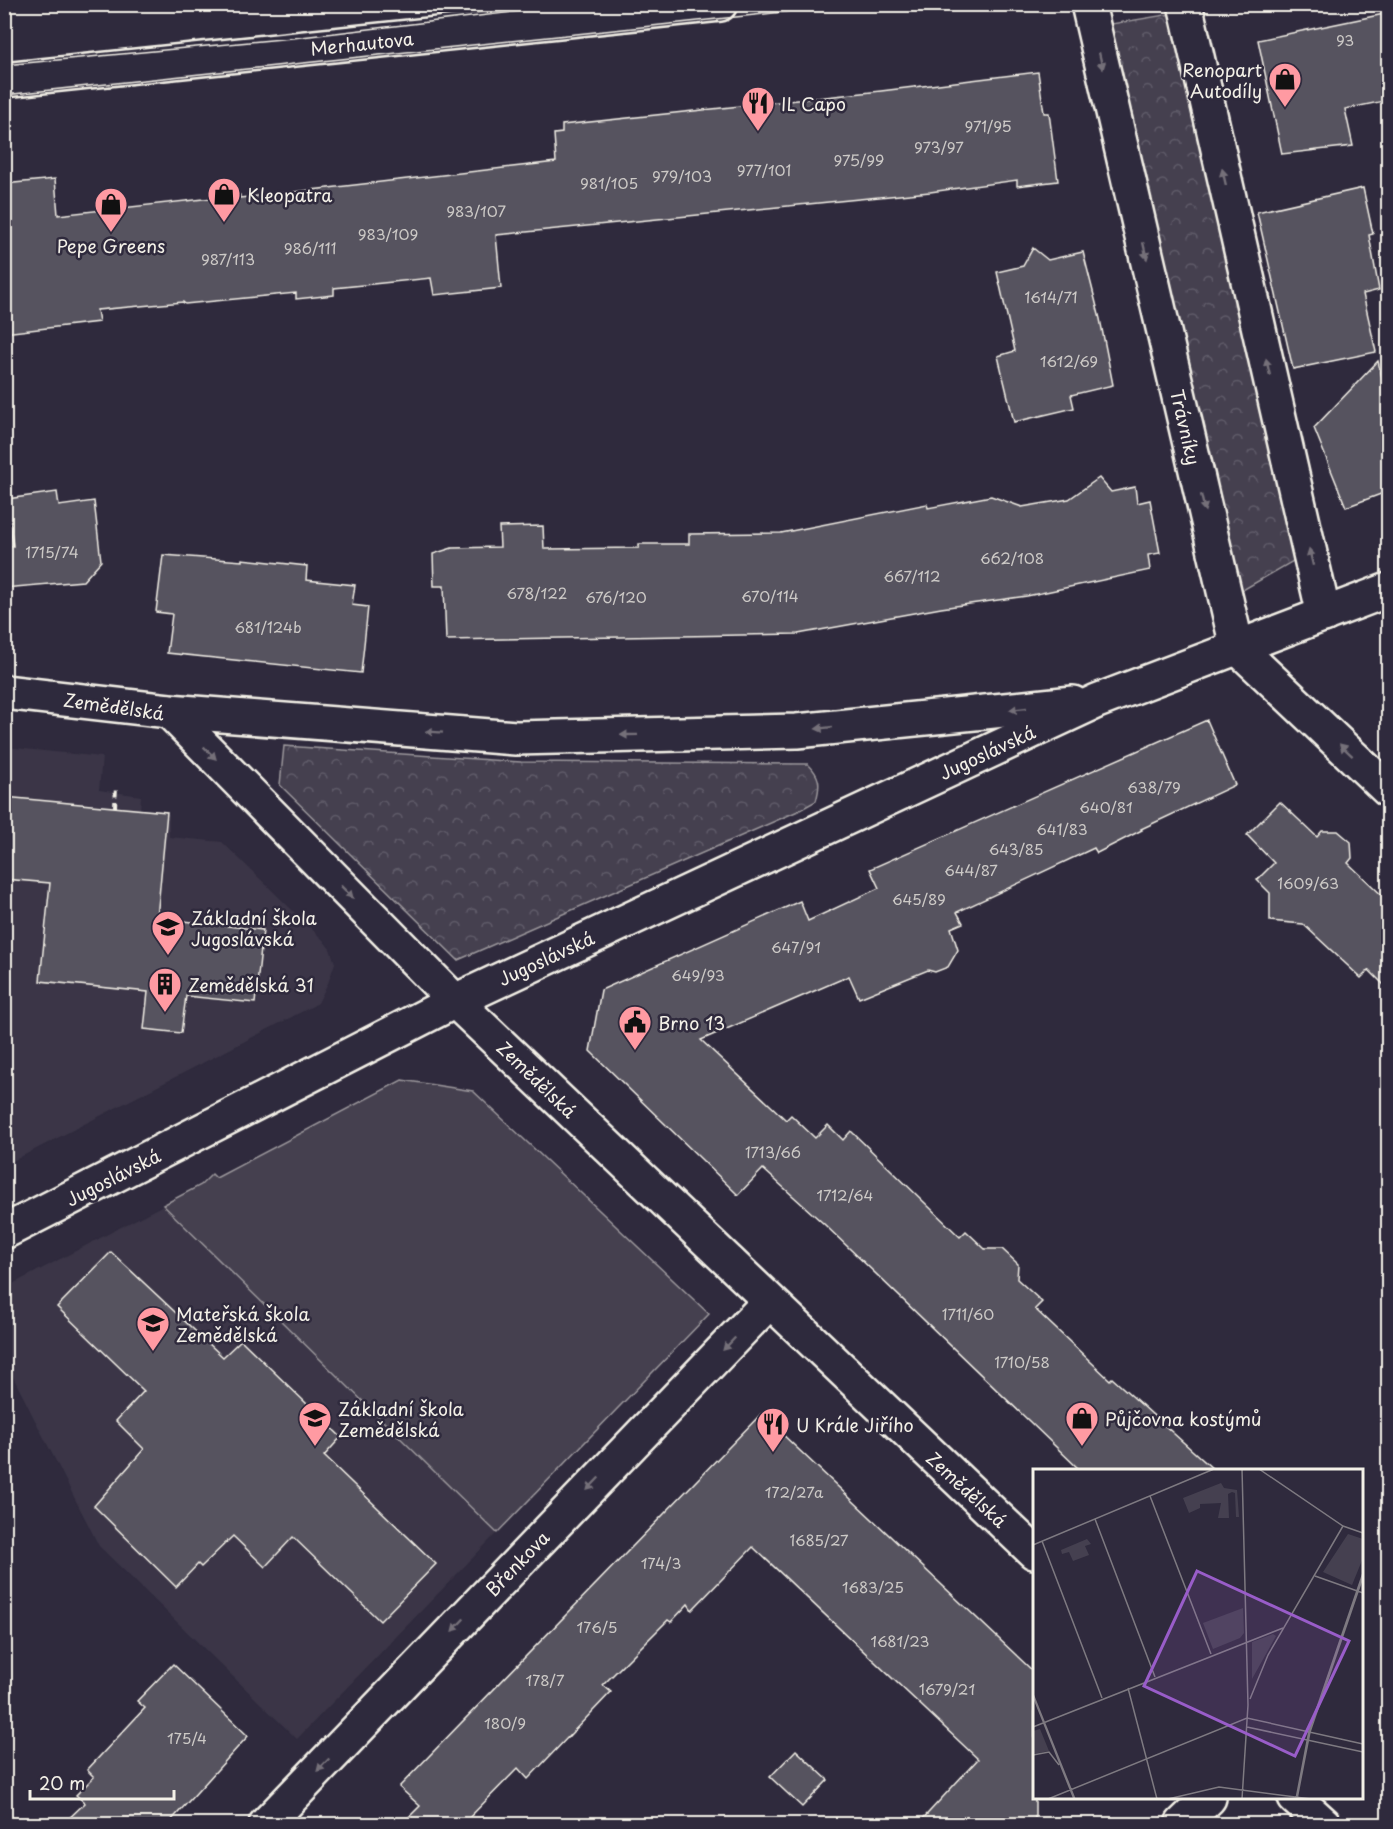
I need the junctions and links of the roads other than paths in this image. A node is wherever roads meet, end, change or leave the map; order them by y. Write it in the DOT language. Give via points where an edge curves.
graph roads {
  1 [pos="720,4"];
  2 [pos="1088,4"];
  3 [pos="1185,4"];
  4 [pos="4,80"];
  5 [pos="1389,590"];
  6 [pos="1323,615"];
  7 [pos="1237,647"];
  8 [pos="4,692"];
  9 [pos="1097,701"];
  10 [pos="169,711"];
  11 [pos="1389,790"];
  12 [pos="455,1001"];
  13 [pos="4,1232"];
  14 [pos="769,1302"];
  15 [pos="1033,1550"];
  16 [pos="1207,1799"];
  17 [pos="1297,1799"];
  18 [pos="266,1824"];
  19 [pos="1182,1824"];
  20 [pos="1324,1824"];
  1 -- 4 [label="street, Merhautova"];
  2 -- 7 [label="street, Trávníky, one-way"];
  6 -- 3 [label="street, one-way"];
  5 -- 6 [label="street, Jugoslávská"];
  6 -- 7 [label="street, Jugoslávská"];
  7 -- 9 [label="street, Jugoslávská"];
  11 -- 7 [label="street, one-way"];
  8 -- 10 [label="street, Zemědělská"];
  9 -- 10 [label="street, Jugoslávská, one-way" via="797,731 516,738"];
  9 -- 12 [label="street, Jugoslávská"];
  10 -- 12 [label="street, Zemědělská, one-way"];
  12 -- 13 [label="street, Jugoslávská"];
  12 -- 14 [label="street, Zemědělská"];
  14 -- 15 [label="street, Zemědělská"];
  14 -- 18 [label="street, Břenkova, one-way"];
  16 -- 19 [label="street"];
  17 -- 20 [label="street"];
}
